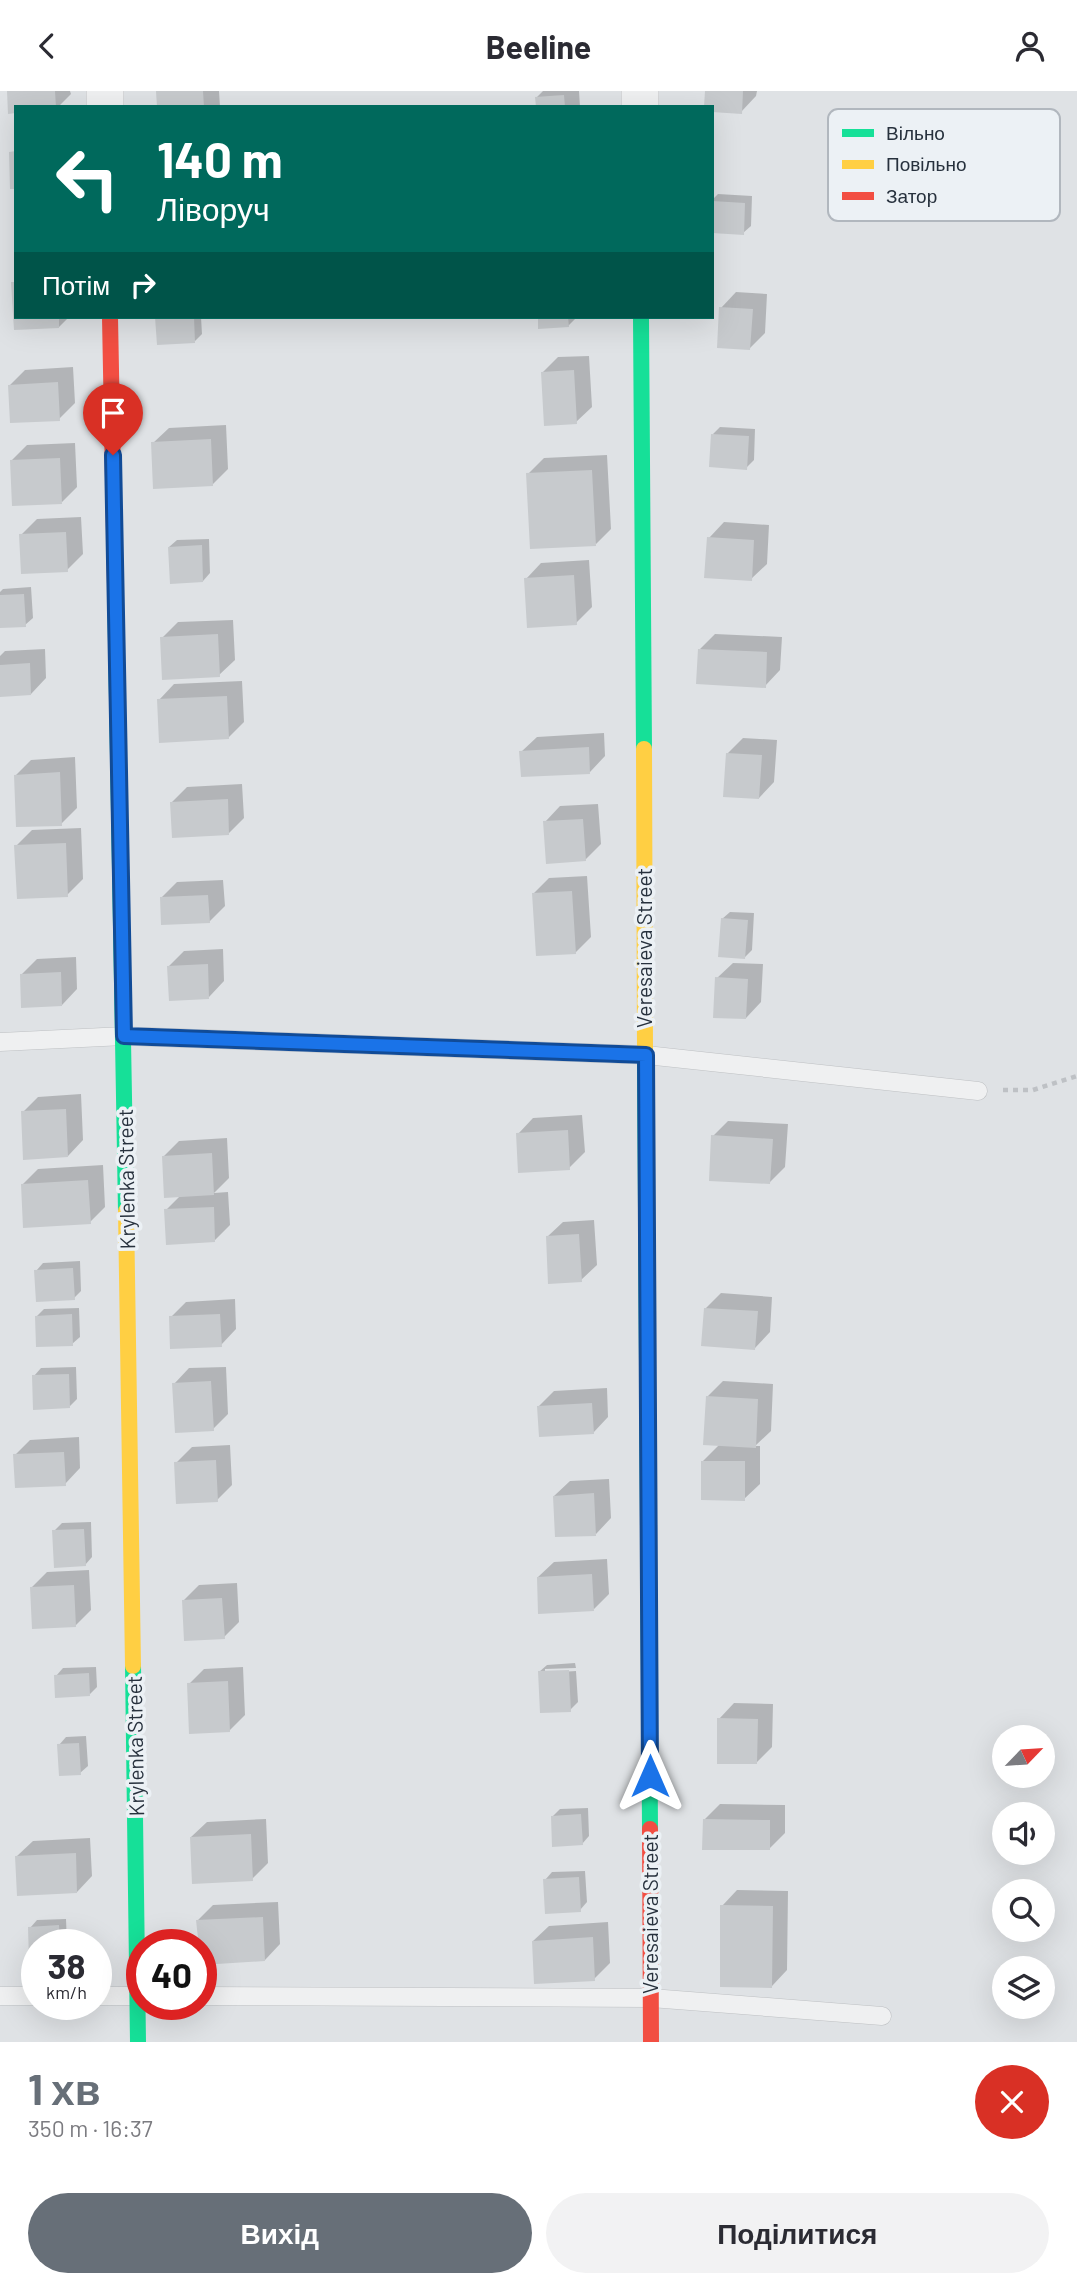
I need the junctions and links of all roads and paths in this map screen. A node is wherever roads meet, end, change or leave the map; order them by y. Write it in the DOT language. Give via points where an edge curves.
graph roads {
  1 [pos="110,319"];
  2 [pos="641,319"];
  3 [pos="124,1036"];
  4 [pos="0,1042"];
  5 [pos="646,1055"];
  6 [pos="1077,1076"];
  7 [pos="978,1091"];
  8 [pos="140,1929"];
  9 [pos="0,1996"];
  10 [pos="21,1996"];
  11 [pos="217,1996"];
  12 [pos="651,1998"];
  13 [pos="882,2015"];
  14 [pos="139,2020"];
  15 [pos="138,2042"];
  16 [pos="651,2042"];
  1 -- 3 [label="street, Krylenka Street"];
  2 -- 5 [label="street, Veresaieva Street"];
  3 -- 4 [label="lane"];
  3 -- 5 [label="lane"];
  3 -- 8 [label="street, Krylenka Street"];
  5 -- 7 [label="lane"];
  5 -- 12 [label="street, Veresaieva Street"];
  6 -- 7 [label="path" via="1033,1090"];
  9 -- 10 [label="lane"];
  11 -- 12 [label="lane"];
  12 -- 13 [label="lane"];
  12 -- 16 [label="street, Veresaieva Street"];
  14 -- 15 [label="street, Krylenka Street"];
}
